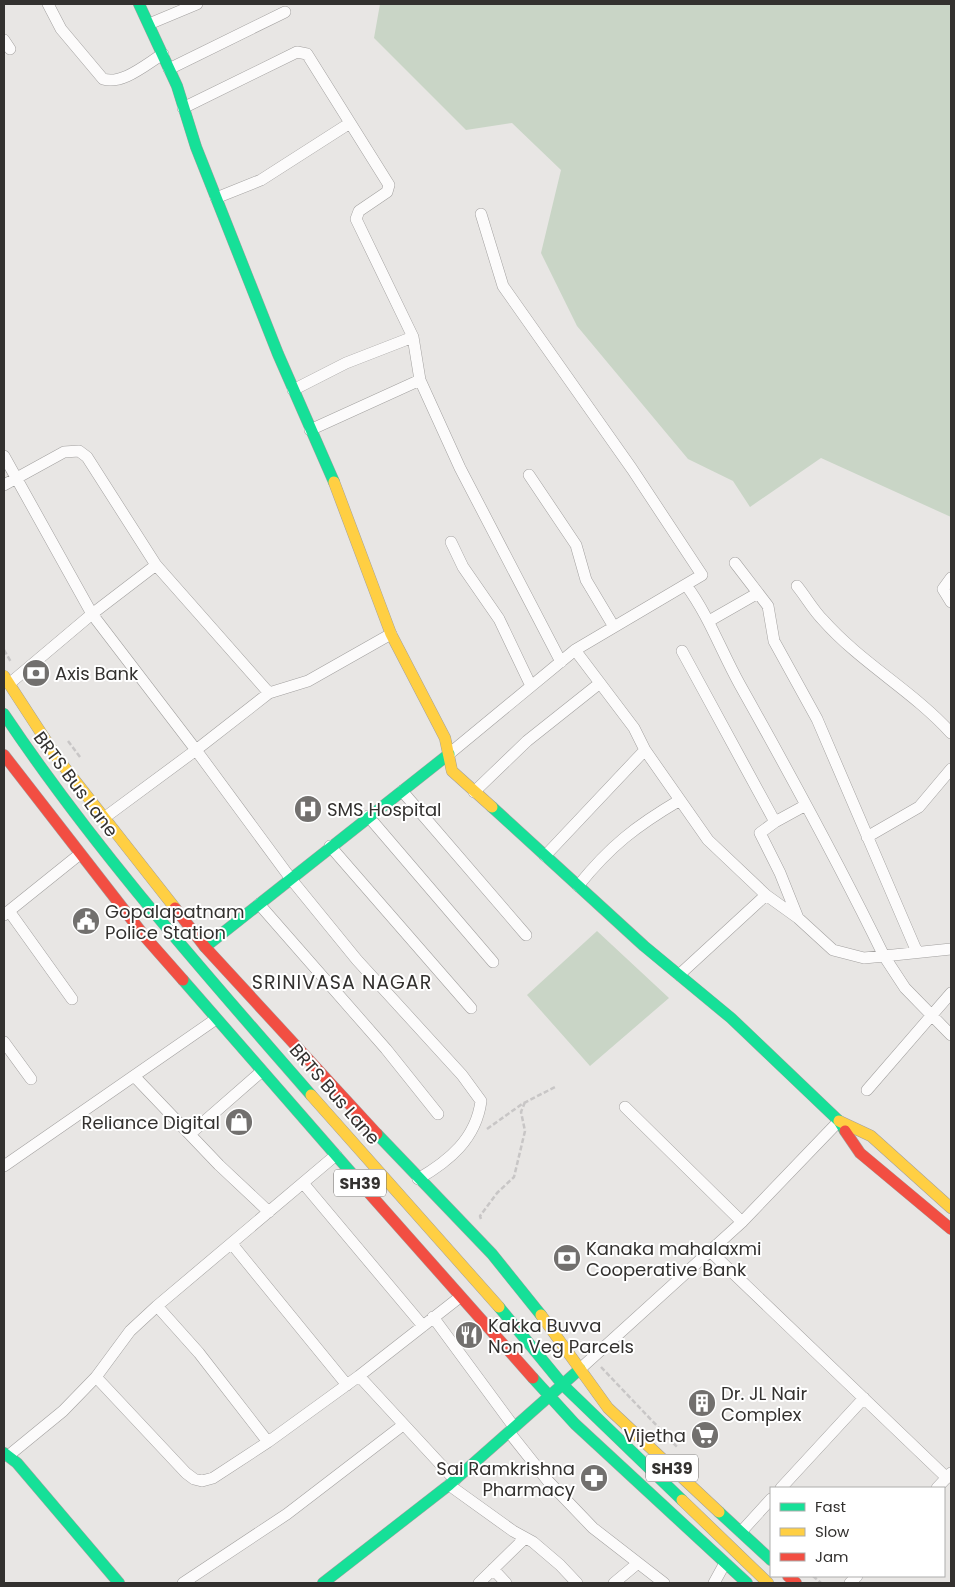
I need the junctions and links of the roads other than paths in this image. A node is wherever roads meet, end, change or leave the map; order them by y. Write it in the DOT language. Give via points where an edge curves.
graph roads {
  1 [pos="48,4"];
  2 [pos="139,4"];
  3 [pos="197,4"];
  4 [pos="285,12"];
  5 [pos="149,24"];
  6 [pos="162,54"];
  7 [pos="169,69"];
  8 [pos="184,108"];
  9 [pos="350,123"];
  10 [pos="216,198"];
  11 [pos="481,214"];
  12 [pos="413,337"];
  13 [pos="420,380"];
  14 [pos="293,390"];
  15 [pos="310,430"];
  16 [pos="4,456"];
  17 [pos="529,475"];
  18 [pos="16,480"];
  19 [pos="4,486"];
  20 [pos="451,542"];
  21 [pos="735,563"];
  22 [pos="156,565"];
  23 [pos="951,578"];
  24 [pos="686,585"];
  25 [pos="798,586"];
  26 [pos="758,592"];
  27 [pos="951,602"];
  28 [pos="92,614"];
  29 [pos="708,621"];
  30 [pos="614,627"];
  31 [pos="391,634"];
  32 [pos="575,650"];
  33 [pos="682,651"];
  34 [pos="561,662"];
  35 [pos="6,680"];
  36 [pos="600,683"];
  37 [pos="531,686"];
  38 [pos="269,693"];
  39 [pos="4,714"];
  40 [pos="951,733"];
  41 [pos="196,750"];
  42 [pos="645,750"];
  43 [pos="4,754"];
  44 [pos="449,754"];
  45 [pos="951,770"];
  46 [pos="402,791"];
  47 [pos="474,792"];
  48 [pos="680,800"];
  49 [pos="806,805"];
  50 [pos="368,816"];
  51 [pos="104,818"];
  52 [pos="776,822"];
  53 [pos="867,837"];
  54 [pos="330,846"];
  55 [pos="80,854"];
  56 [pos="545,856"];
  57 [pos="291,879"];
  58 [pos="578,886"];
  59 [pos="766,895"];
  60 [pos="259,904"];
  61 [pos="6,913"];
  62 [pos="798,918"];
  63 [pos="526,935"];
  64 [pos="204,947"];
  65 [pos="951,949"];
  66 [pos="917,952"];
  67 [pos="884,956"];
  68 [pos="493,962"];
  69 [pos="678,975"];
  70 [pos="951,993"];
  71 [pos="72,999"];
  72 [pos="471,1008"];
  73 [pos="931,1017"];
  74 [pos="216,1019"];
  75 [pos="951,1035"];
  76 [pos="4,1042"];
  77 [pos="262,1071"];
  78 [pos="136,1077"];
  79 [pos="31,1079"];
  80 [pos="867,1090"];
  81 [pos="625,1106"];
  82 [pos="438,1114"];
  83 [pos="839,1121"];
  84 [pos="190,1134"];
  85 [pos="336,1155"];
  86 [pos="4,1166"];
  87 [pos="418,1179"];
  88 [pos="303,1183"];
  89 [pos="951,1208"];
  90 [pos="268,1212"];
  91 [pos="742,1222"];
  92 [pos="951,1229"];
  93 [pos="232,1244"];
  94 [pos="710,1251"];
  95 [pos="460,1297"];
  96 [pos="156,1306"];
  97 [pos="433,1317"];
  98 [pos="423,1326"];
  99 [pos="580,1370"];
  100 [pos="359,1376"];
  101 [pos="96,1378"];
  102 [pos="346,1384"];
  103 [pos="563,1385"];
  104 [pos="550,1396"];
  105 [pos="864,1398"];
  106 [pos="403,1425"];
  107 [pos="512,1430"];
  108 [pos="268,1442"];
  109 [pos="6,1455"];
  110 [pos="949,1475"];
  111 [pos="452,1482"];
  112 [pos="782,1487"];
  113 [pos="938,1487"];
  114 [pos="770,1500"];
  115 [pos="741,1532"];
  116 [pos="525,1538"];
  117 [pos="770,1559"];
  118 [pos="638,1563"];
  119 [pos="726,1563"];
  120 [pos="493,1569"];
  121 [pos="119,1583"];
  122 [pos="183,1583"];
  123 [pos="323,1583"];
  124 [pos="479,1583"];
  125 [pos="506,1583"];
  126 [pos="577,1583"];
  127 [pos="614,1583"];
  128 [pos="664,1583"];
  129 [pos="714,1583"];
  130 [pos="747,1583"];
  131 [pos="768,1583"];
  1 -- 6 [label="street" via="61,29 103,79 111,82 121,78"];
  2 -- 5 [label="main road"];
  3 -- 5 [label="street"];
  4 -- 7 [label="street"];
  5 -- 6 [label="main road"];
  6 -- 7 [label="main road"];
  7 -- 8 [label="main road"];
  8 -- 9 [label="street" via="301,51 307,54"];
  8 -- 10 [label="main road"];
  9 -- 10 [label="street" via="261,180"];
  9 -- 12 [label="street" via="389,185 387,192 359,211 356,220"];
  10 -- 14 [label="main road"];
  11 -- 24 [label="street" via="503,286 702,575"];
  12 -- 13 [label="street"];
  12 -- 14 [label="street" via="346,363"];
  13 -- 15 [label="street"];
  13 -- 34 [label="street" via="460,468"];
  14 -- 15 [label="main road"];
  15 -- 31 [label="main road"];
  16 -- 18 [label="street"];
  17 -- 30 [label="street" via="576,545 586,580"];
  18 -- 19 [label="street"];
  18 -- 22 [label="street" via="64,452 79,451 90,460"];
  18 -- 28 [label="street"];
  20 -- 37 [label="street" via="463,567 499,619"];
  21 -- 26 [label="street"];
  22 -- 28 [label="street"];
  22 -- 38 [label="street"];
  23 -- 27 [label="street" via="943,589"];
  24 -- 29 [label="street"];
  24 -- 30 [label="street"];
  25 -- 40 [label="street" via="823,620 938,718"];
  26 -- 29 [label="street"];
  26 -- 53 [label="street" via="768,606 774,641 817,719"];
  28 -- 35 [label="street" via="20,675"];
  28 -- 41 [label="street"];
  29 -- 49 [label="street"];
  30 -- 32 [label="street"];
  31 -- 38 [label="street" via="308,681"];
  31 -- 44 [label="main road" via="445,738"];
  32 -- 34 [label="street"];
  32 -- 36 [label="street"];
  33 -- 52 [label="street"];
  34 -- 37 [label="street"];
  35 -- 51 [label="main road, SH39" via="58,759"];
  36 -- 42 [label="street" via="634,728"];
  36 -- 47 [label="street" via="527,741"];
  37 -- 44 [label="street"];
  38 -- 41 [label="street"];
  39 -- 103 [label="main road, BRTS Bus Lane" via="41,769 184,948 389,1185 487,1291"];
  41 -- 51 [label="street"];
  41 -- 57 [label="street"];
  42 -- 48 [label="street"];
  42 -- 56 [label="street"];
  43 -- 55 [label="main road, SH39"];
  44 -- 46 [label="main road"];
  44 -- 47 [label="main road" via="452,771"];
  45 -- 53 [label="street" via="919,807"];
  46 -- 50 [label="main road"];
  46 -- 63 [label="street"];
  47 -- 56 [label="main road"];
  48 -- 58 [label="street" via="625,836 602,856"];
  48 -- 59 [label="street" via="708,840"];
  49 -- 52 [label="street"];
  49 -- 67 [label="street"];
  50 -- 54 [label="main road"];
  50 -- 68 [label="street"];
  51 -- 64 [label="main road, SH39"];
  52 -- 62 [label="street" via="760,833"];
  53 -- 66 [label="street"];
  54 -- 57 [label="main road"];
  54 -- 72 [label="street"];
  55 -- 61 [label="street"];
  55 -- 74 [label="main road, SH39"];
  56 -- 58 [label="main road"];
  57 -- 60 [label="main road"];
  57 -- 87 [label="street" via="357,960 481,1100 469,1136 443,1165"];
  58 -- 69 [label="main road"];
  59 -- 62 [label="street"];
  59 -- 69 [label="street"];
  60 -- 64 [label="main road"];
  60 -- 82 [label="street" via="386,1049"];
  61 -- 71 [label="street"];
  62 -- 67 [label="street" via="833,950 864,958"];
  64 -- 87 [label="main road, SH39"];
  65 -- 66 [label="street"];
  66 -- 67 [label="street"];
  67 -- 73 [label="street" via="905,988"];
  69 -- 83 [label="main road" via="731,1018"];
  70 -- 73 [label="street"];
  73 -- 75 [label="street"];
  73 -- 80 [label="street"];
  74 -- 77 [label="main road, SH39"];
  74 -- 78 [label="street"];
  76 -- 79 [label="street"];
  77 -- 84 [label="street"];
  77 -- 85 [label="main road, SH39"];
  78 -- 84 [label="street"];
  78 -- 86 [label="street" via="90,1104"];
  81 -- 91 [label="street"];
  83 -- 89 [label="main road" via="871,1136"];
  83 -- 91 [label="street"];
  83 -- 92 [label="main road" via="860,1153"];
  84 -- 90 [label="street"];
  85 -- 88 [label="street"];
  85 -- 95 [label="main road, SH39"];
  87 -- 99 [label="main road, SH39" via="492,1254"];
  88 -- 90 [label="street"];
  88 -- 98 [label="street"];
  90 -- 93 [label="street"];
  91 -- 94 [label="street"];
  93 -- 96 [label="street"];
  93 -- 102 [label="street"];
  94 -- 99 [label="street"];
  94 -- 105 [label="street"];
  95 -- 97 [label="street"];
  95 -- 104 [label="main road, SH39"];
  96 -- 101 [label="street" via="130,1331"];
  96 -- 108 [label="street" via="199,1353"];
  97 -- 98 [label="street"];
  97 -- 107 [label="street"];
  98 -- 100 [label="street"];
  99 -- 103 [label="main road"];
  99 -- 115 [label="main road, SH39" via="608,1408"];
  100 -- 102 [label="street"];
  100 -- 106 [label="street"];
  101 -- 108 [label="street" via="194,1480 213,1478"];
  101 -- 109 [label="street" via="63,1411"];
  102 -- 108 [label="street"];
  103 -- 104 [label="main road"];
  103 -- 131 [label="main road, BRTS Bus Lane"];
  104 -- 107 [label="main road"];
  104 -- 119 [label="main road, SH39" via="575,1424"];
  105 -- 110 [label="street"];
  105 -- 112 [label="street"];
  106 -- 111 [label="street"];
  106 -- 122 [label="street" via="287,1514"];
  107 -- 111 [label="main road"];
  107 -- 118 [label="street" via="548,1482 593,1528"];
  109 -- 121 [label="main road" via="17,1463"];
  110 -- 113 [label="street"];
  111 -- 116 [label="street"];
  111 -- 123 [label="main road"];
  114 -- 115 [label="street"];
  115 -- 117 [label="main road, SH39"];
  116 -- 120 [label="street"];
  116 -- 126 [label="street"];
  118 -- 127 [label="street"];
  118 -- 128 [label="street"];
  119 -- 129 [label="street"];
  119 -- 130 [label="main road, SH39"];
  120 -- 124 [label="street"];
  120 -- 125 [label="street"];
}
